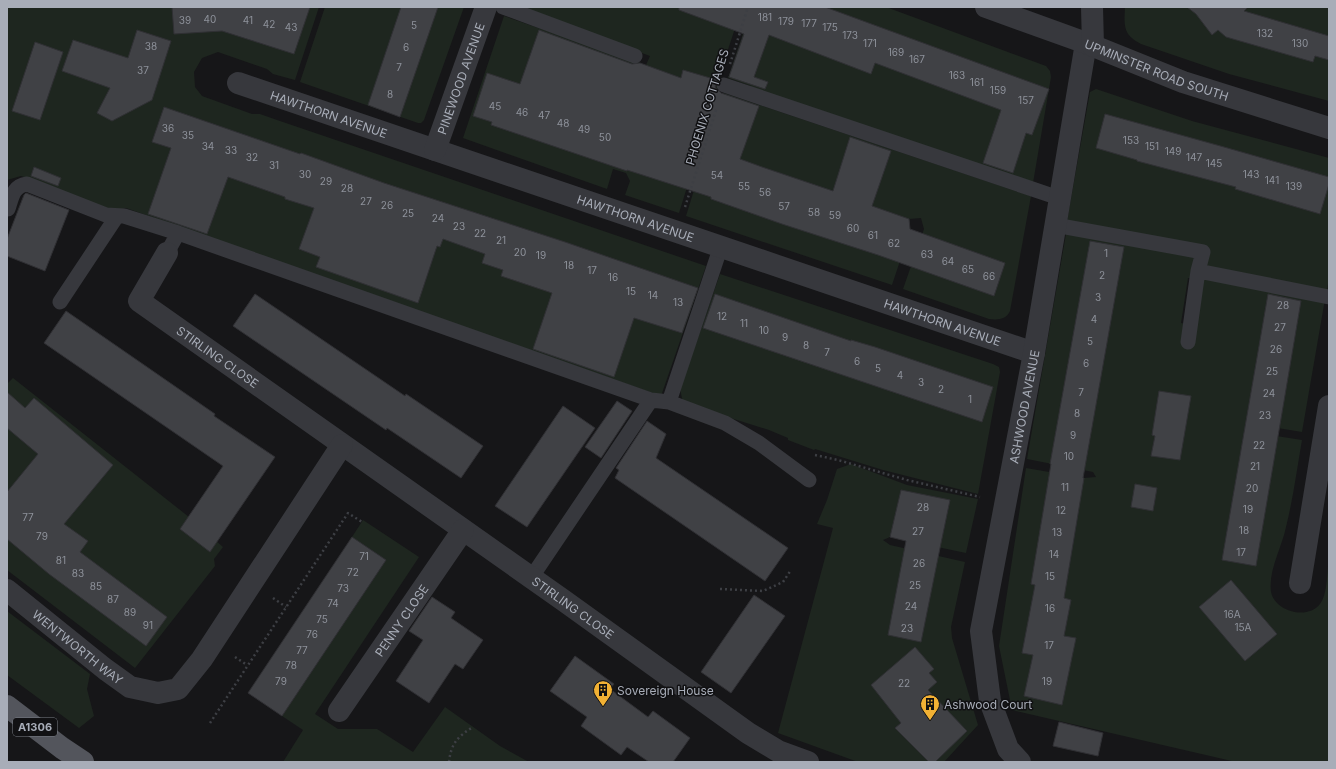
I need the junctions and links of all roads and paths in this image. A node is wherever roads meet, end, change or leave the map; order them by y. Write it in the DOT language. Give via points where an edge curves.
graph roads {
  1 [pos="486,7"];
  2 [pos="502,7"];
  3 [pos="748,7"];
  4 [pos="986,7"];
  5 [pos="1092,7"];
  6 [pos="1090,45"];
  7 [pos="635,56"];
  8 [pos="238,83"];
  9 [pos="724,85"];
  10 [pos="1329,128"];
  11 [pos="435,150"];
  12 [pos="1060,198"];
  13 [pos="7,209"];
  14 [pos="684,212"];
  15 [pos="117,216"];
  16 [pos="1055,225"];
  17 [pos="178,233"];
  18 [pos="721,246"];
  19 [pos="167,253"];
  20 [pos="1198,271"];
  21 [pos="1329,297"];
  22 [pos="60,302"];
  23 [pos="1188,342"];
  24 [pos="1034,353"];
  25 [pos="651,400"];
  26 [pos="669,402"];
  27 [pos="1329,406"];
  28 [pos="342,445"];
  29 [pos="810,454"];
  30 [pos="809,480"];
  31 [pos="1006,502"];
  32 [pos="362,522"];
  33 [pos="463,530"];
  34 [pos="791,570"];
  35 [pos="531,578"];
  36 [pos="1300,583"];
  37 [pos="720,589"];
  38 [pos="7,590"];
  39 [pos="276,600"];
  40 [pos="286,607"];
  41 [pos="7,706"];
  42 [pos="339,711"];
  43 [pos="210,723"];
  44 [pos="473,727"];
  45 [pos="83,762"];
  46 [pos="449,762"];
  47 [pos="808,762"];
  48 [pos="1020,762"];
  1 -- 11 [label="street, PINEWOOD AVENUE"];
  2 -- 7 [label="lane"];
  3 -- 9 [label="path, PHOENIX COTTAGES"];
  4 -- 6 [label="street, UPMINSTER ROAD SOUTH"];
  5 -- 6 [label="street, ASHWOOD AVENUE"];
  6 -- 10 [label="street, UPMINSTER ROAD SOUTH" via="1183,82"];
  6 -- 12 [label="street, ASHWOOD AVENUE"];
  8 -- 11 [label="street, HAWTHORN AVENUE"];
  9 -- 12 [label="lane"];
  9 -- 14 [label="path, PHOENIX COTTAGES"];
  11 -- 18 [label="street, HAWTHORN AVENUE"];
  12 -- 16 [label="street, ASHWOOD AVENUE"];
  13 -- 15 [label="lane" via="16,188 27,184 106,215"];
  15 -- 17 [label="lane"];
  15 -- 22 [label="lane"];
  16 -- 20 [label="lane" via="1203,252"];
  16 -- 24 [label="street, ASHWOOD AVENUE"];
  17 -- 19 [label="lane"];
  17 -- 25 [label="lane"];
  18 -- 24 [label="street, HAWTHORN AVENUE"];
  18 -- 26 [label="lane"];
  19 -- 28 [label="street, STIRLING CLOSE" via="139,301"];
  20 -- 21 [label="lane"];
  20 -- 23 [label="lane"];
  24 -- 31 [label="street, ASHWOOD AVENUE"];
  25 -- 26 [label="lane"];
  25 -- 35 [label="lane"];
  26 -- 30 [label="lane" via="725,423 759,443"];
  27 -- 36 [label="street"];
  28 -- 33 [label="street, STIRLING CLOSE"];
  28 -- 38 [label="street, WENTWORTH WAY" via="202,659 178,688 158,693 130,687"];
  29 -- 31 [label="path" via="907,480"];
  31 -- 48 [label="street, ASHWOOD AVENUE" via="981,631 990,701 1008,749"];
  32 -- 40 [label="path" via="348,514"];
  33 -- 35 [label="street, STIRLING CLOSE"];
  33 -- 42 [label="street, PENNY CLOSE"];
  34 -- 37 [label="path" via="783,582 763,591"];
  35 -- 47 [label="street, STIRLING CLOSE" via="748,733 778,751"];
  39 -- 40 [label="path"];
  40 -- 43 [label="path"];
  41 -- 45 [label="main road, A1306"];
  44 -- 46 [label="path" via="450,749"];
}
